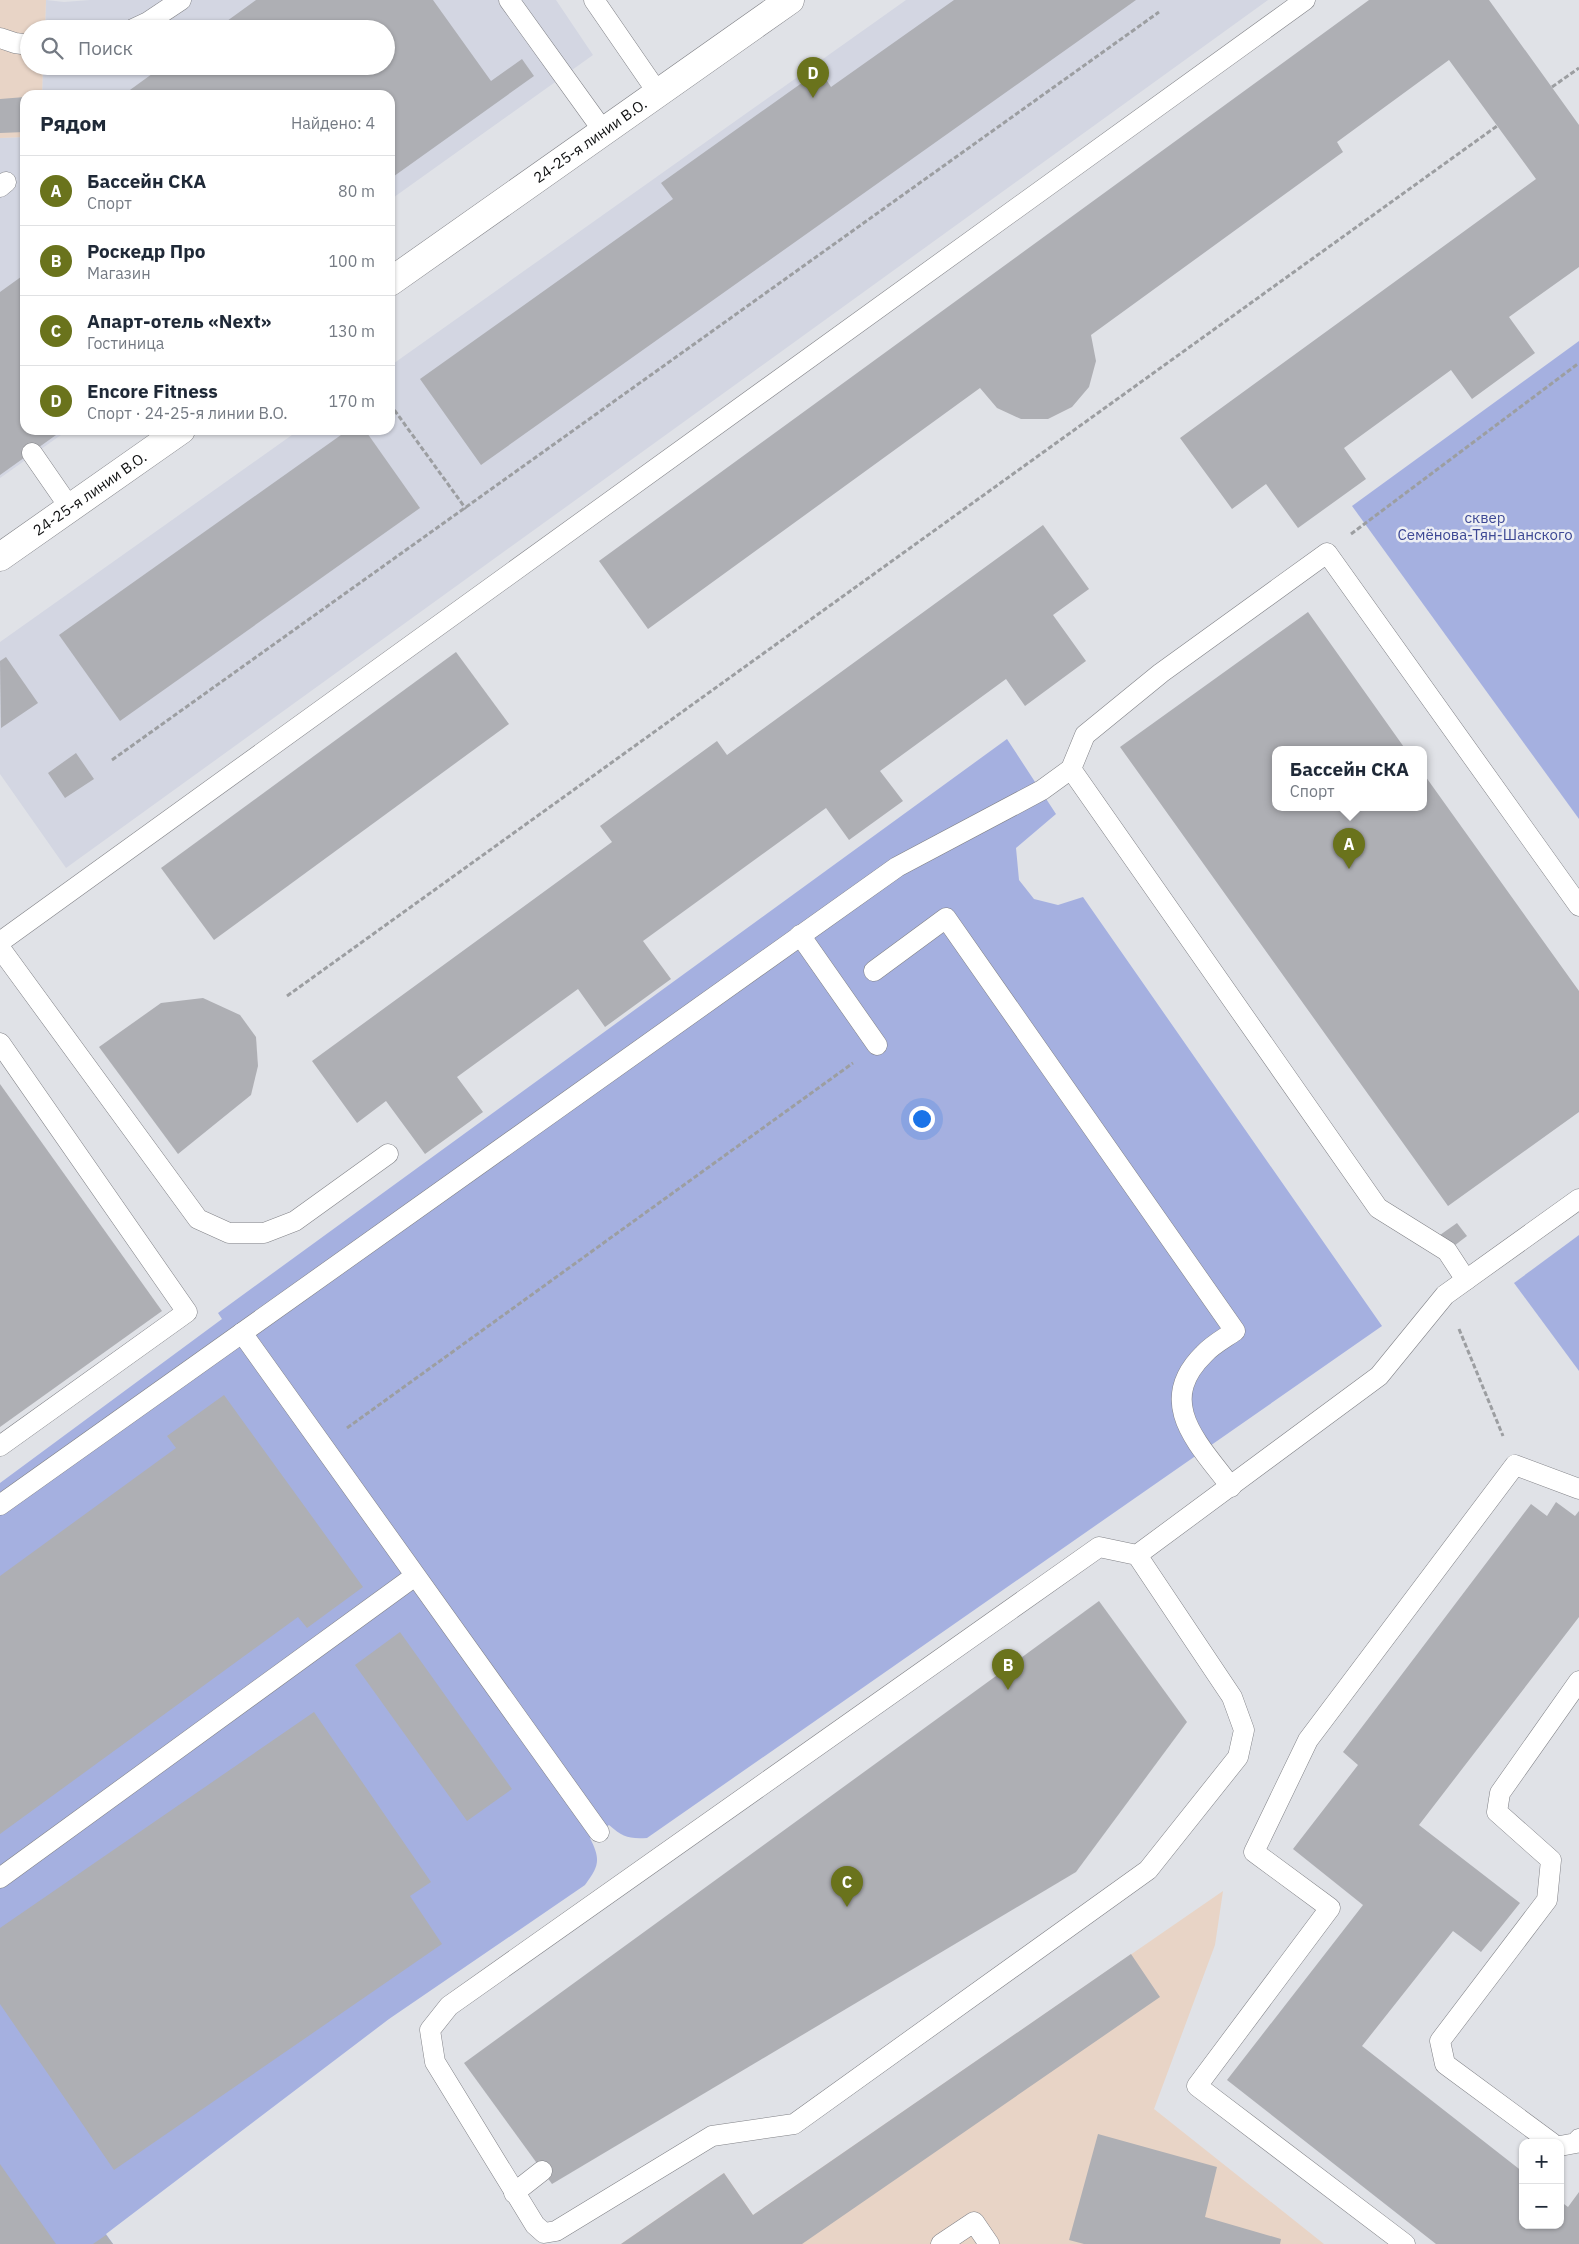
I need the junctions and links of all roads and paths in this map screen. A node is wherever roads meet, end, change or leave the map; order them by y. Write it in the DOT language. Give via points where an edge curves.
graph roads {
  1 [pos="181,0"];
  2 [pos="509,0"];
  3 [pos="594,0"];
  4 [pos="790,0"];
  5 [pos="1305,0"];
  6 [pos="1160,12"];
  7 [pos="151,20"];
  8 [pos="0,38"];
  9 [pos="20,44"];
  10 [pos="1579,68"];
  11 [pos="1552,87"];
  12 [pos="658,93"];
  13 [pos="1497,126"];
  14 [pos="604,132"];
  15 [pos="395,278"];
  16 [pos="1579,363"];
  17 [pos="395,411"];
  18 [pos="174,435"];
  19 [pos="32,453"];
  20 [pos="70,508"];
  21 [pos="466,509"];
  22 [pos="1327,552"];
  23 [pos="0,557"];
  24 [pos="112,760"];
  25 [pos="1071,768"];
  26 [pos="1579,906"];
  27 [pos="800,935"];
  28 [pos="0,942"];
  29 [pos="0,948"];
  30 [pos="874,970"];
  31 [pos="287,996"];
  32 [pos="0,1043"];
  33 [pos="878,1045"];
  34 [pos="388,1154"];
  35 [pos="1579,1200"];
  36 [pos="1466,1280"];
  37 [pos="1445,1295"];
  38 [pos="242,1333"];
  39 [pos="0,1446"];
  40 [pos="322,1446"];
  41 [pos="1515,1465"];
  42 [pos="1231,1487"];
  43 [pos="1579,1489"];
  44 [pos="0,1506"];
  45 [pos="1137,1555"];
  46 [pos="415,1576"];
  47 [pos="1579,1681"];
  48 [pos="600,1832"];
  49 [pos="0,1878"];
  50 [pos="1547,2139"];
  51 [pos="1579,2139"];
  52 [pos="1564,2145"];
  53 [pos="542,2171"];
  54 [pos="514,2192"];
  55 [pos="538,2239"];
  56 [pos="941,2244"];
  57 [pos="989,2244"];
  58 [pos="1405,2244"];
  1 -- 7 [label="lane"];
  2 -- 14 [label="lane"];
  3 -- 12 [label="lane"];
  4 -- 12 [label="street, 24-25-я линии В.О."];
  5 -- 28 [label="lane"];
  6 -- 21 [label="path"];
  8 -- 9 [label="lane"];
  10 -- 11 [label="path"];
  12 -- 14 [label="street, 24-25-я линии В.О."];
  13 -- 31 [label="path"];
  14 -- 15 [label="street, 24-25-я линии В.О."];
  16 -- 22 [label="path"];
  17 -- 21 [label="path"];
  18 -- 20 [label="street, 24-25-я линии В.О."];
  19 -- 20 [label="lane"];
  20 -- 23 [label="street, 24-25-я линии В.О."];
  21 -- 24 [label="path"];
  22 -- 25 [label="lane" via="1161,673 1085,735"];
  22 -- 26 [label="lane"];
  25 -- 27 [label="lane" via="1042,790 897,867"];
  25 -- 36 [label="lane" via="1378,1208 1447,1251"];
  27 -- 33 [label="lane"];
  27 -- 38 [label="lane"];
  29 -- 34 [label="lane" via="198,1219 229,1234 264,1233 295,1221"];
  30 -- 42 [label="lane" via="946,918 1235,1331 1204,1353 1185,1377 1180,1404 1188,1429"];
  32 -- 39 [label="lane" via="187,1312"];
  33 -- 40 [label="path"];
  35 -- 36 [label="lane"];
  36 -- 37 [label="lane"];
  37 -- 41 [label="path"];
  37 -- 42 [label="lane" via="1379,1376"];
  38 -- 40 [label="lane"];
  38 -- 44 [label="lane"];
  40 -- 46 [label="lane"];
  41 -- 43 [label="lane"];
  41 -- 58 [label="lane" via="1308,1740 1254,1852 1330,1908 1197,2086"];
  42 -- 45 [label="lane"];
  45 -- 54 [label="lane" via="1099,1547 449,2006 430,2030 435,2062"];
  45 -- 55 [label="lane" via="1232,1697 1244,1730 1238,1758 1148,1870 794,2124 712,2136"];
  46 -- 48 [label="lane"];
  46 -- 49 [label="lane"];
  47 -- 50 [label="lane" via="1500,1793 1497,1812 1552,1860 1547,1900 1440,2040 1445,2064"];
  51 -- 52 [label="lane"];
  53 -- 54 [label="lane"];
  54 -- 55 [label="lane" via="535,2225"];
  56 -- 57 [label="lane" via="974,2222"];
}
